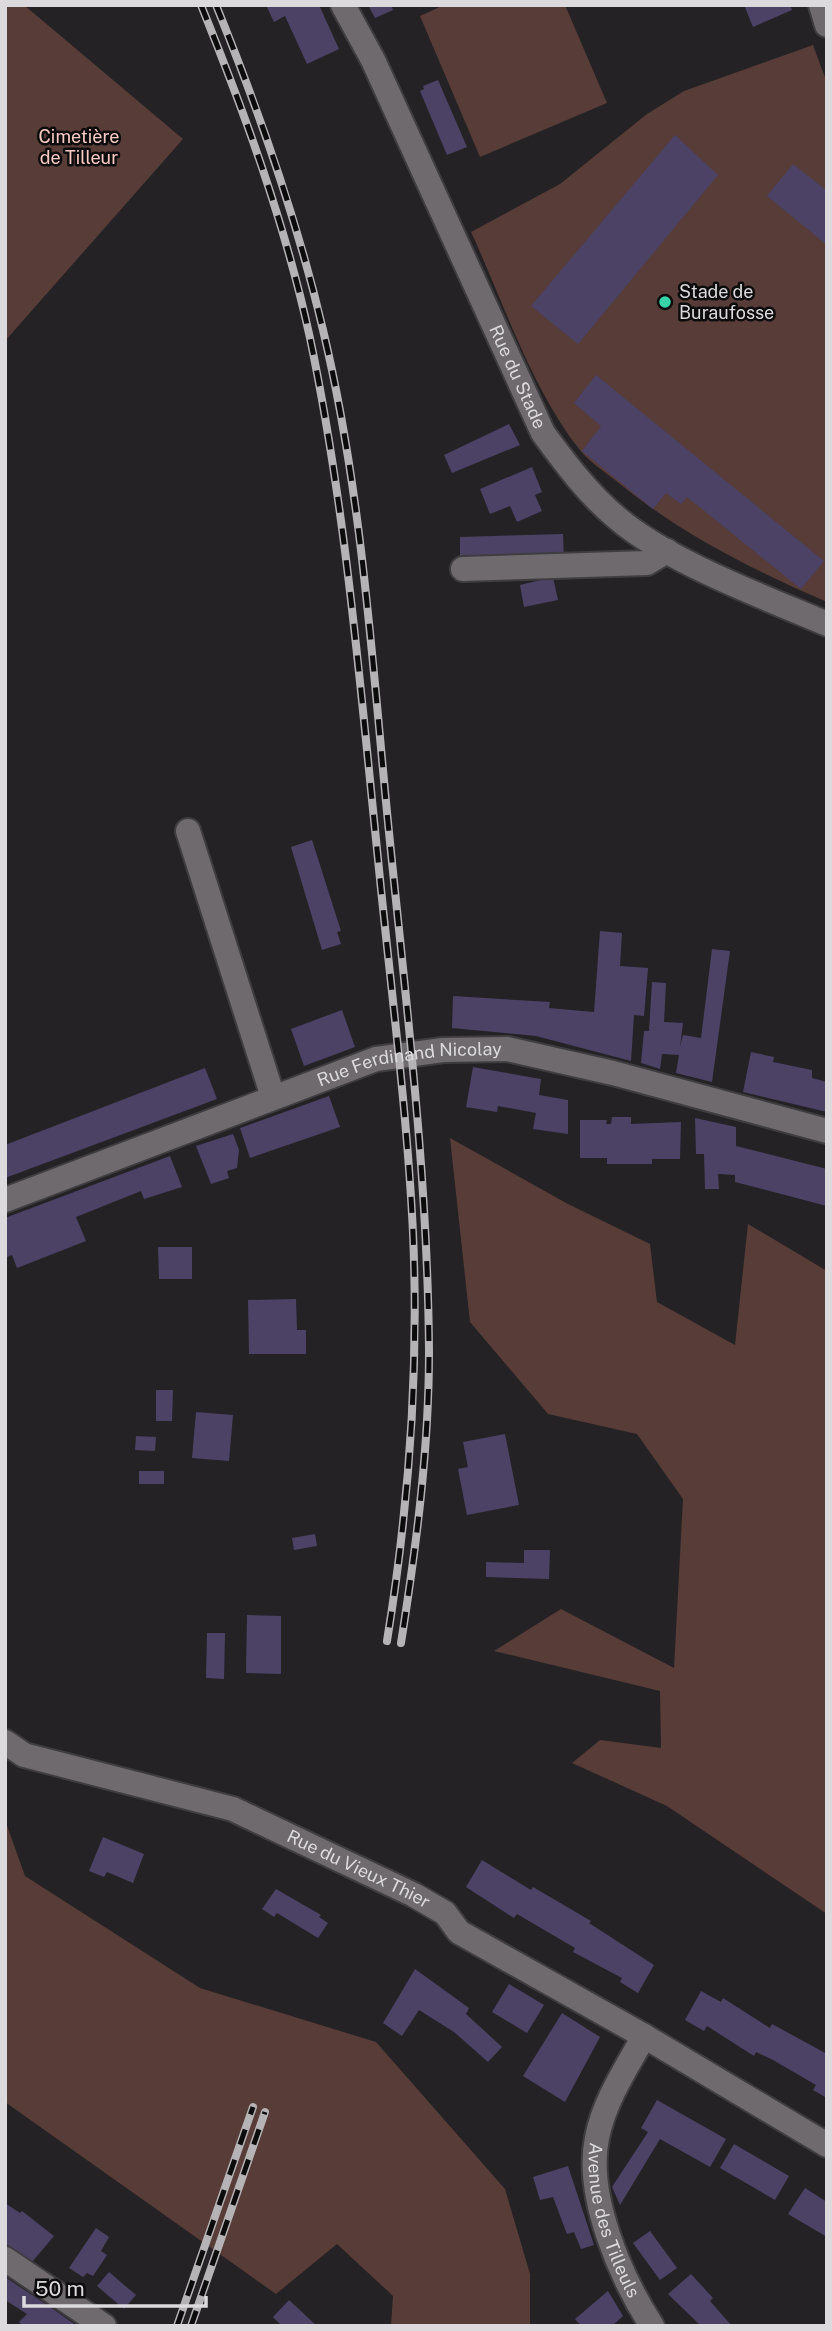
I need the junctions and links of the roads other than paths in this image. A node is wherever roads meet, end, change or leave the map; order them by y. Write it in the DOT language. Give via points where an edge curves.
graph roads {
  1 [pos="343,5"];
  2 [pos="821,5"];
  3 [pos="827,25"];
  4 [pos="667,551"];
  5 [pos="463,569"];
  6 [pos="827,624"];
  7 [pos="188,831"];
  8 [pos="273,1097"];
  9 [pos="827,1131"];
  10 [pos="5,1200"];
  11 [pos="5,1742"];
  12 [pos="644,2036"];
  13 [pos="827,2145"];
  14 [pos="5,2259"];
  15 [pos="104,2326"];
  16 [pos="652,2326"];
  1 -- 4 [label="street, Rue du Stade" via="373,60 542,433 616,518"];
  2 -- 3 [label="street"];
  4 -- 5 [label="street" via="647,563"];
  4 -- 6 [label="street, Rue du Stade"];
  7 -- 8 [label="street"];
  8 -- 9 [label="street, Rue Ferdinand Nicolay" via="376,1059 443,1050 508,1049"];
  8 -- 10 [label="street, Rue Ferdinand Nicolay"];
  11 -- 12 [label="street, Rue du Vieux Thier" via="24,1755 233,1809 414,1895 445,1913 459,1932"];
  12 -- 13 [label="street, Rue du Vieux Thier"];
  12 -- 16 [label="street, Avenue des Tilleuls" via="608,2102 594,2163 608,2232 636,2301"];
  14 -- 15 [label="street"];
}
